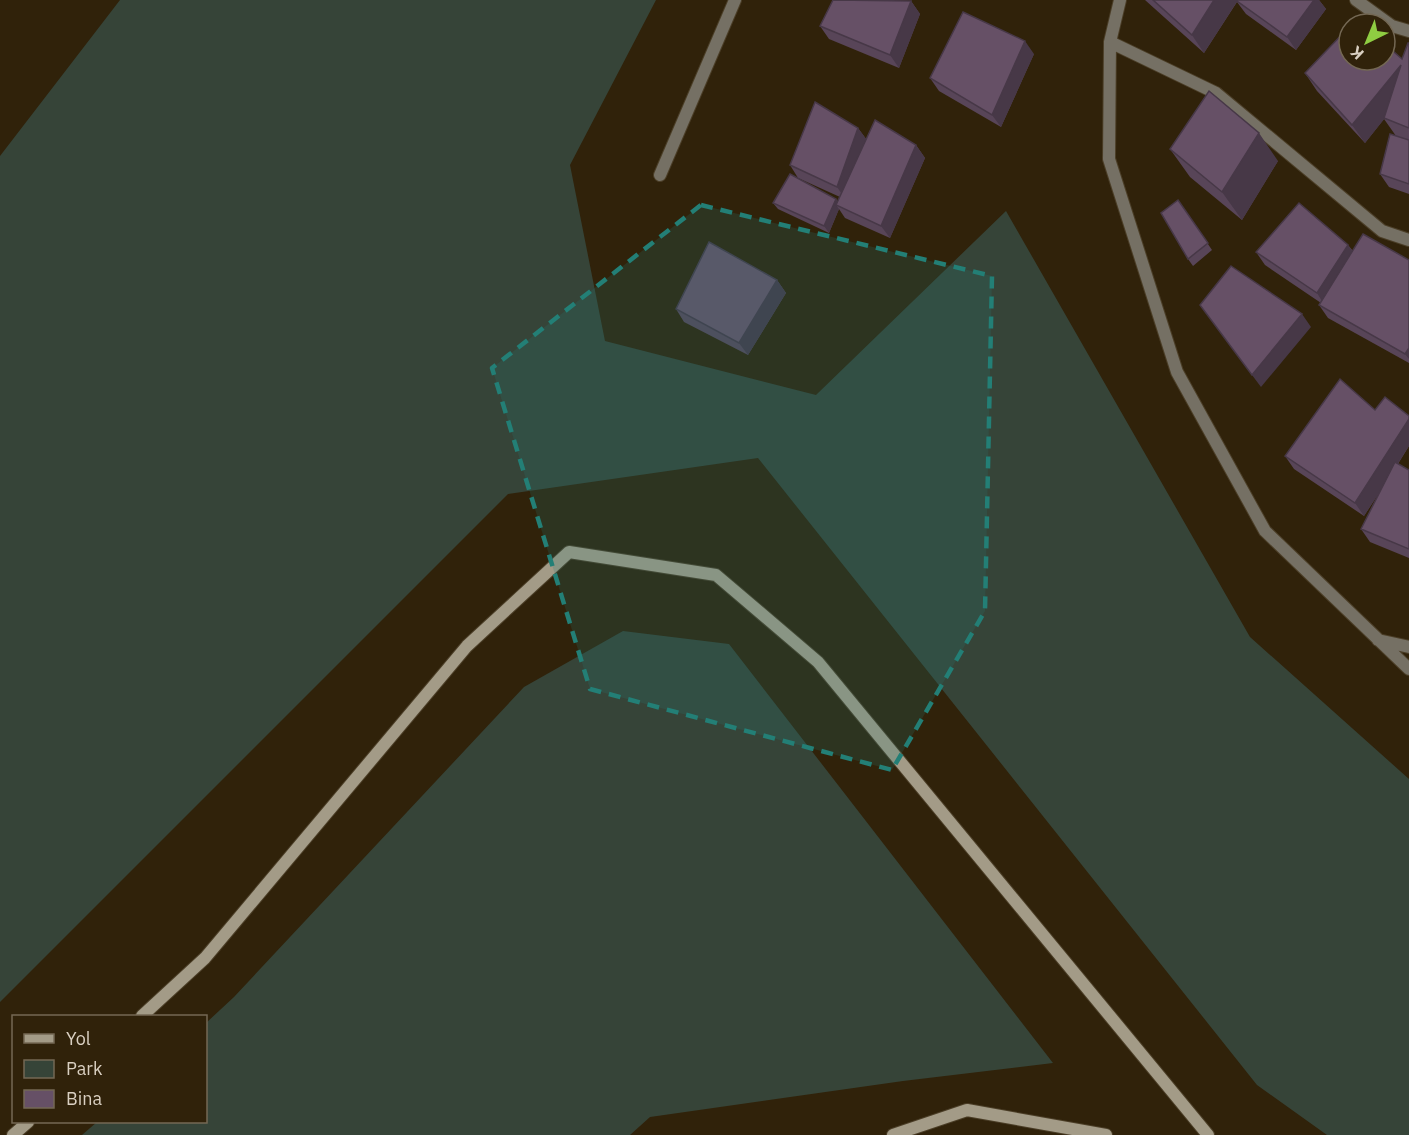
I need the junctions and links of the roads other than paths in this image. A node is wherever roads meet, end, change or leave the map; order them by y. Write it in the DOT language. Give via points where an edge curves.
graph roads {
  1 [pos="735,0"];
  2 [pos="1120,0"];
  3 [pos="1356,0"];
  4 [pos="1409,31"];
  5 [pos="1110,42"];
  6 [pos="660,175"];
  7 [pos="1409,240"];
  8 [pos="1378,640"];
  9 [pos="1409,646"];
  10 [pos="1409,669"];
  11 [pos="144,1015"];
  12 [pos="27,1123"];
  13 [pos="13,1135"];
  14 [pos="893,1135"];
  15 [pos="1106,1135"];
  16 [pos="1208,1135"];
  1 -- 6 [label="street"];
  2 -- 5 [label="street"];
  3 -- 4 [label="street" via="1392,26"];
  5 -- 7 [label="street" via="1216,93 1382,231"];
  5 -- 8 [label="street" via="1109,159 1177,372 1265,531"];
  8 -- 9 [label="street"];
  8 -- 10 [label="street"];
  11 -- 16 [label="street" via="205,958 466,645 569,552 716,575 818,662"];
  12 -- 13 [label="street"];
  14 -- 15 [label="street" via="967,1110"];
}
